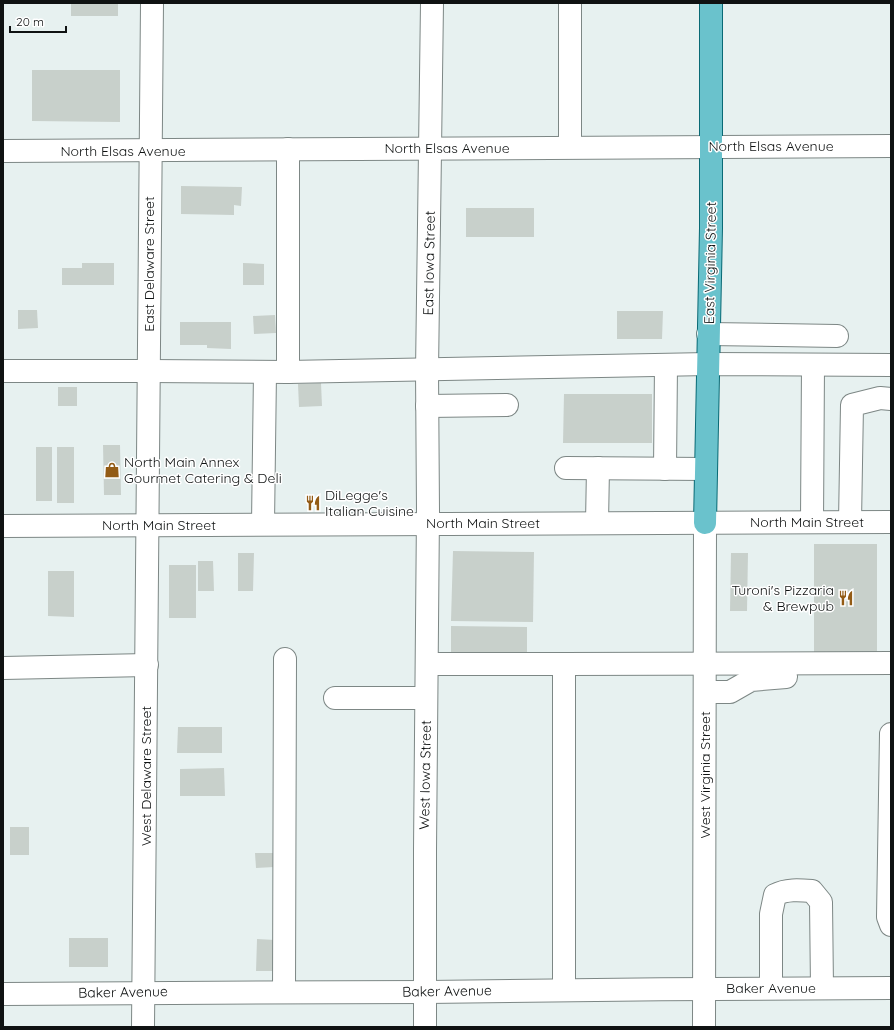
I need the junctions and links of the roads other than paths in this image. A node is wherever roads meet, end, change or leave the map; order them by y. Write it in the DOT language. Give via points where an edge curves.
graph roads {
  1 [pos="152,3"];
  2 [pos="432,3"];
  3 [pos="570,3"];
  4 [pos="711,3"];
  5 [pos="711,146"];
  6 [pos="891,146"];
  7 [pos="570,147"];
  8 [pos="431,148"];
  9 [pos="288,149"];
  10 [pos="3,151"];
  11 [pos="150,151"];
  12 [pos="708,334"];
  13 [pos="837,336"];
  14 [pos="708,364"];
  15 [pos="813,364"];
  16 [pos="891,365"];
  17 [pos="148,370"];
  18 [pos="427,370"];
  19 [pos="666,370"];
  20 [pos="3,371"];
  21 [pos="265,372"];
  22 [pos="288,372"];
  23 [pos="891,399"];
  24 [pos="507,405"];
  25 [pos="427,406"];
  26 [pos="665,462"];
  27 [pos="566,468"];
  28 [pos="598,468"];
  29 [pos="706,469"];
  30 [pos="812,522"];
  31 [pos="850,522"];
  32 [pos="891,522"];
  33 [pos="428,523"];
  34 [pos="597,523"];
  35 [pos="705,523"];
  36 [pos="263,524"];
  37 [pos="147,525"];
  38 [pos="3,526"];
  39 [pos="285,659"];
  40 [pos="891,662"];
  41 [pos="147,664"];
  42 [pos="426,664"];
  43 [pos="564,664"];
  44 [pos="705,664"];
  45 [pos="3,668"];
  46 [pos="891,675"];
  47 [pos="3,683"];
  48 [pos="705,692"];
  49 [pos="335,698"];
  50 [pos="426,698"];
  51 [pos="891,734"];
  52 [pos="891,925"];
  53 [pos="704,988"];
  54 [pos="771,988"];
  55 [pos="822,988"];
  56 [pos="891,988"];
  57 [pos="564,990"];
  58 [pos="144,992"];
  59 [pos="284,992"];
  60 [pos="425,992"];
  61 [pos="3,994"];
  62 [pos="143,1027"];
  63 [pos="425,1027"];
  64 [pos="704,1027"];
  1 -- 11 [label="street, East Delaware Street"];
  2 -- 8 [label="street, East Iowa Street"];
  3 -- 7 [label="street"];
  4 -- 5 [label="main road, East Virginia Street"];
  5 -- 6 [label="street, North Elsas Avenue"];
  5 -- 7 [label="street, North Elsas Avenue"];
  5 -- 12 [label="main road, East Virginia Street"];
  7 -- 8 [label="street, North Elsas Avenue"];
  8 -- 9 [label="street, North Elsas Avenue"];
  8 -- 18 [label="street, East Iowa Street"];
  9 -- 11 [label="street, North Elsas Avenue"];
  9 -- 22 [label="street"];
  10 -- 11 [label="street, North Elsas Avenue"];
  11 -- 17 [label="street, East Delaware Street"];
  12 -- 13 [label="street"];
  12 -- 14 [label="main road, East Virginia Street"];
  14 -- 15 [label="street"];
  14 -- 19 [label="street"];
  14 -- 29 [label="main road, East Virginia Street"];
  15 -- 16 [label="street"];
  15 -- 30 [label="street"];
  17 -- 20 [label="street"];
  17 -- 21 [label="street"];
  17 -- 37 [label="street, East Delaware Street"];
  18 -- 19 [label="street"];
  18 -- 22 [label="street"];
  18 -- 25 [label="street, East Iowa Street"];
  19 -- 26 [label="street"];
  21 -- 22 [label="street"];
  21 -- 36 [label="street"];
  23 -- 31 [label="street" via="880,398 852,405"];
  24 -- 25 [label="street"];
  25 -- 33 [label="street, East Iowa Street"];
  26 -- 28 [label="street"];
  26 -- 29 [label="street"];
  27 -- 28 [label="street"];
  28 -- 34 [label="street"];
  29 -- 35 [label="main road, East Virginia Street"];
  30 -- 31 [label="street, North Main Street"];
  30 -- 35 [label="street, North Main Street"];
  31 -- 32 [label="street, North Main Street"];
  33 -- 34 [label="street, North Main Street"];
  33 -- 36 [label="street, North Main Street"];
  33 -- 42 [label="street, West Iowa Street"];
  34 -- 35 [label="street, North Main Street"];
  35 -- 44 [label="street, West Virginia Street"];
  36 -- 37 [label="street, North Main Street"];
  37 -- 38 [label="street, North Main Street"];
  37 -- 41 [label="street, West Delaware Street"];
  39 -- 59 [label="street"];
  40 -- 44 [label="street"];
  41 -- 45 [label="street"];
  41 -- 58 [label="street, West Delaware Street"];
  42 -- 43 [label="street"];
  42 -- 50 [label="street, West Iowa Street"];
  43 -- 44 [label="street"];
  43 -- 57 [label="street"];
  44 -- 48 [label="street, West Virginia Street"];
  45 -- 47 [label="street"];
  46 -- 48 [label="street" via="872,670 815,671 751,680 730,692"];
  48 -- 53 [label="street, West Virginia Street"];
  49 -- 50 [label="street"];
  50 -- 60 [label="street, West Iowa Street"];
  51 -- 52 [label="street" via="888,917"];
  53 -- 54 [label="street, Baker Avenue"];
  53 -- 57 [label="street, Baker Avenue"];
  53 -- 64 [label="street, West Virginia Street"];
  54 -- 55 [label="street, Baker Avenue"];
  54 -- 55 [label="street" via="771,914 775,895 782,891 798,890 812,891 821,902"];
  55 -- 56 [label="street, Baker Avenue"];
  57 -- 60 [label="street, Baker Avenue"];
  58 -- 59 [label="street, Baker Avenue"];
  58 -- 61 [label="street, Baker Avenue"];
  58 -- 62 [label="street, West Delaware Street"];
  59 -- 60 [label="street, Baker Avenue"];
  60 -- 63 [label="street, West Iowa Street"];
}
